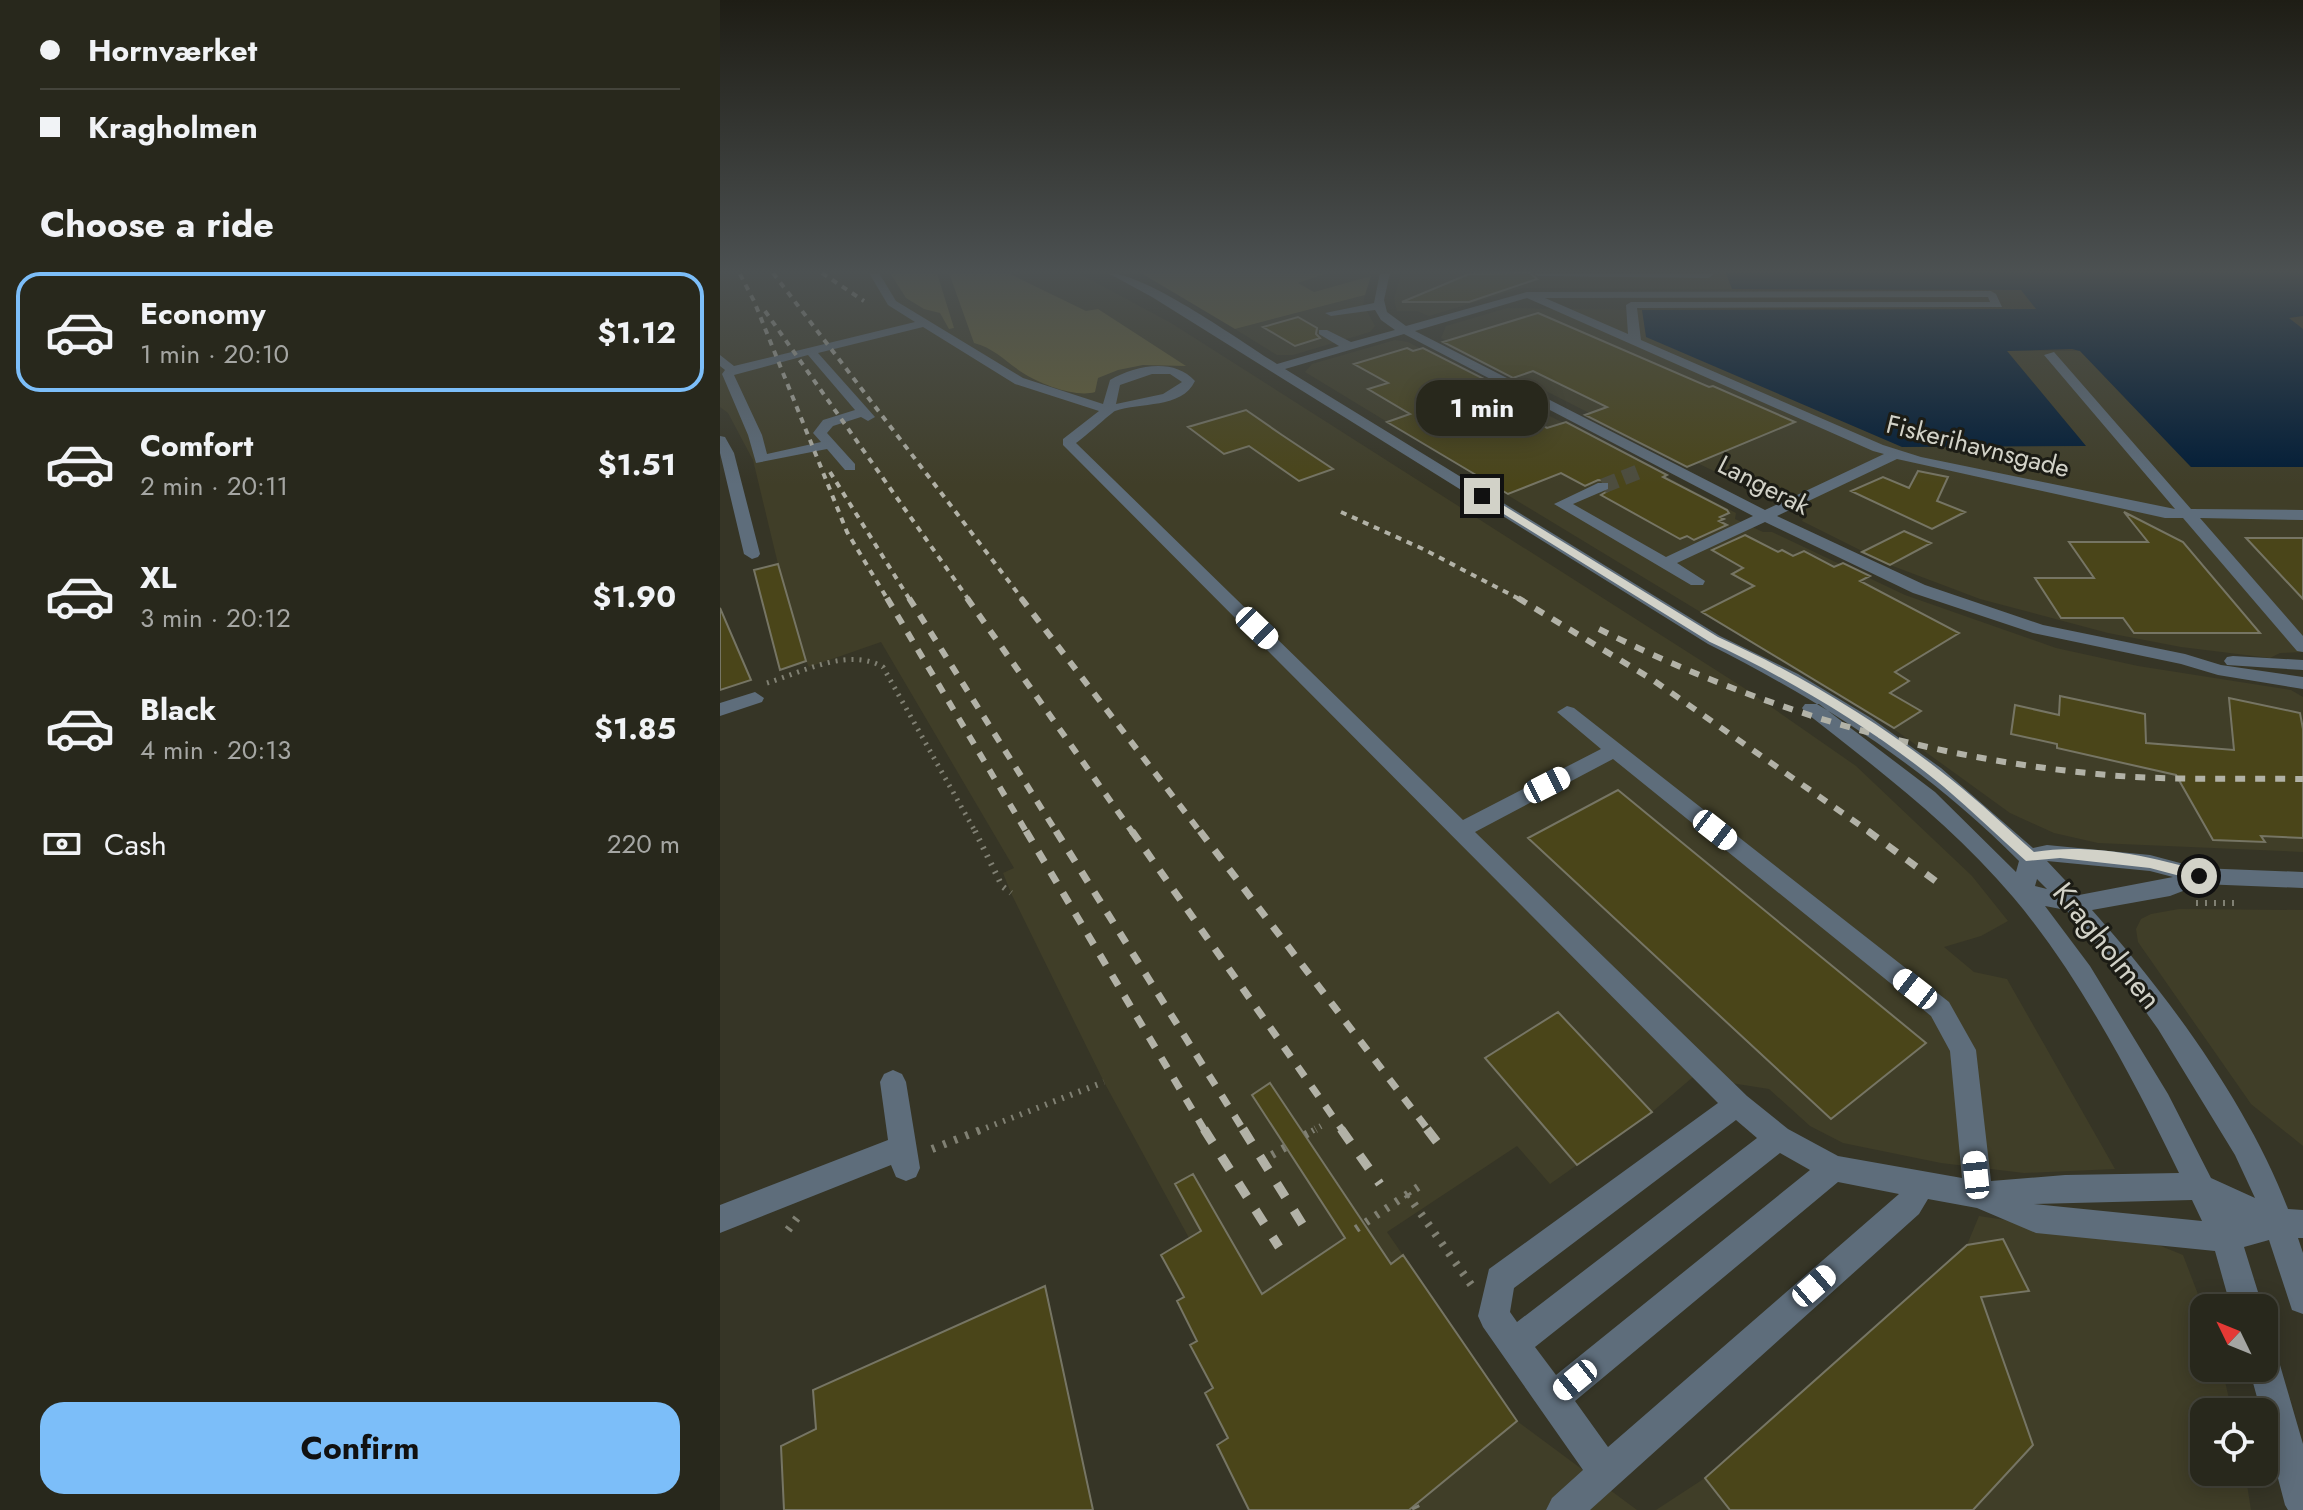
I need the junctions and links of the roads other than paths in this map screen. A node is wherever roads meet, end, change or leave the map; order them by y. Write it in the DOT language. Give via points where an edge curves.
graph roads {
  1 [pos="848,343"];
  2 [pos="958,343"];
  3 [pos="1235,343"];
  4 [pos="1344,343"];
  5 [pos="1358,343"];
  6 [pos="1431,343"];
  7 [pos="1638,343"];
  8 [pos="1349,346"];
  9 [pos="812,353"];
  10 [pos="2050,355"];
  11 [pos="720,359"];
  12 [pos="1275,368"];
  13 [pos="732,370"];
  14 [pos="1108,409"];
  15 [pos="720,440"];
  16 [pos="830,444"];
  17 [pos="1896,454"];
  18 [pos="1662,462"];
  19 [pos="850,467"];
  20 [pos="1643,470"];
  21 [pos="1603,486"];
  22 [pos="739,502"];
  23 [pos="720,507"];
  24 [pos="2188,515"];
  25 [pos="2303,515"];
  26 [pos="1765,516"];
  27 [pos="752,554"];
  28 [pos="1665,563"];
  29 [pos="1697,581"];
  30 [pos="1714,640"];
  31 [pos="2303,647"];
  32 [pos="2185,659"];
  33 [pos="2303,665"];
  34 [pos="2303,683"];
  35 [pos="755,698"];
  36 [pos="720,710"];
  37 [pos="1567,712"];
  38 [pos="1615,750"];
  39 [pos="1458,832"];
  40 [pos="2031,857"];
  41 [pos="2199,876"];
  42 [pos="2303,880"];
  43 [pos="2022,892"];
  44 [pos="2076,904"];
  45 [pos="893,1082"];
  46 [pos="1737,1104"];
  47 [pos="1778,1138"];
  48 [pos="1834,1168"];
  49 [pos="1922,1183"];
  50 [pos="2198,1186"];
  51 [pos="1978,1195"];
  52 [pos="720,1219"];
  53 [pos="2290,1224"];
  54 [pos="2226,1238"];
  55 [pos="2243,1294"];
  56 [pos="2303,1299"];
  57 [pos="1514,1344"];
  58 [pos="2269,1382"];
  59 [pos="1553,1398"];
  60 [pos="1604,1471"];
  61 [pos="2303,1505"];
  62 [pos="1564,1510"];
  1 -- 9 [label="street"];
  2 -- 14 [label="street" via="1019,381"];
  3 -- 12 [label="street, Kragholmen"];
  4 -- 8 [label="street"];
  5 -- 8 [label="street"];
  6 -- 18 [label="street, Langerak"];
  7 -- 17 [label="street, Fiskerihavnsgade"];
  8 -- 12 [label="street"];
  9 -- 13 [label="street"];
  9 -- 16 [label="street" via="866,415 828,423 820,433"];
  10 -- 24 [label="street"];
  11 -- 13 [label="street"];
  12 -- 30 [label="street, Kragholmen"];
  13 -- 16 [label="street" via="728,374 761,460"];
  14 -- 14 [label="street" via="1114,383 1134,373 1176,372 1189,381 1179,393"];
  14 -- 39 [label="street" via="1068,442"];
  15 -- 22 [label="street"];
  16 -- 19 [label="street"];
  17 -- 24 [label="street, Fiskerihavnsgade"];
  17 -- 26 [label="street"];
  18 -- 20 [label="street"];
  18 -- 26 [label="street, Langerak"];
  21 -- 28 [label="street" via="1561,504"];
  22 -- 23 [label="street"];
  22 -- 27 [label="street"];
  24 -- 25 [label="street, Fiskerihavnsgade"];
  24 -- 31 [label="street"];
  26 -- 28 [label="street"];
  26 -- 32 [label="street, Langerak" via="1866,566 1971,609"];
  28 -- 29 [label="street"];
  30 -- 40 [label="street, Kragholmen" via="1754,658 1889,739"];
  30 -- 43 [label="street, Kragholmen" via="1840,726 1910,782"];
  32 -- 33 [label="street, Langerak"];
  32 -- 34 [label="street, Langerak" via="2218,670"];
  35 -- 36 [label="street"];
  37 -- 38 [label="street"];
  38 -- 39 [label="street"];
  38 -- 51 [label="street" via="1940,1009 1963,1050"];
  39 -- 46 [label="street"];
  40 -- 41 [label="street" via="2075,854 2150,863"];
  40 -- 43 [label="street"];
  40 -- 44 [label="street, Kragholmen"];
  41 -- 42 [label="street"];
  41 -- 44 [label="street" via="2170,888"];
  43 -- 44 [label="street"];
  43 -- 50 [label="street, Kragholmen" via="2094,992 2158,1102"];
  44 -- 53 [label="street, Kragholmen" via="2185,1046"];
  45 -- 52 [label="street" via="905,1158"];
  46 -- 47 [label="street"];
  46 -- 57 [label="street" via="1500,1280 1494,1316"];
  47 -- 48 [label="street"];
  47 -- 57 [label="street"];
  48 -- 49 [label="street"];
  48 -- 59 [label="street"];
  49 -- 51 [label="street"];
  49 -- 60 [label="street" via="1909,1204"];
  50 -- 51 [label="street"];
  50 -- 53 [label="street"];
  50 -- 54 [label="street, Kragholmen"];
  51 -- 54 [label="street" via="2036,1219"];
  53 -- 54 [label="street"];
  53 -- 56 [label="street, Kragholmen"];
  54 -- 55 [label="street, Kragholmen"];
  57 -- 59 [label="street"];
  58 -- 61 [label="street"];
  59 -- 60 [label="street"];
  60 -- 62 [label="street"];
}
